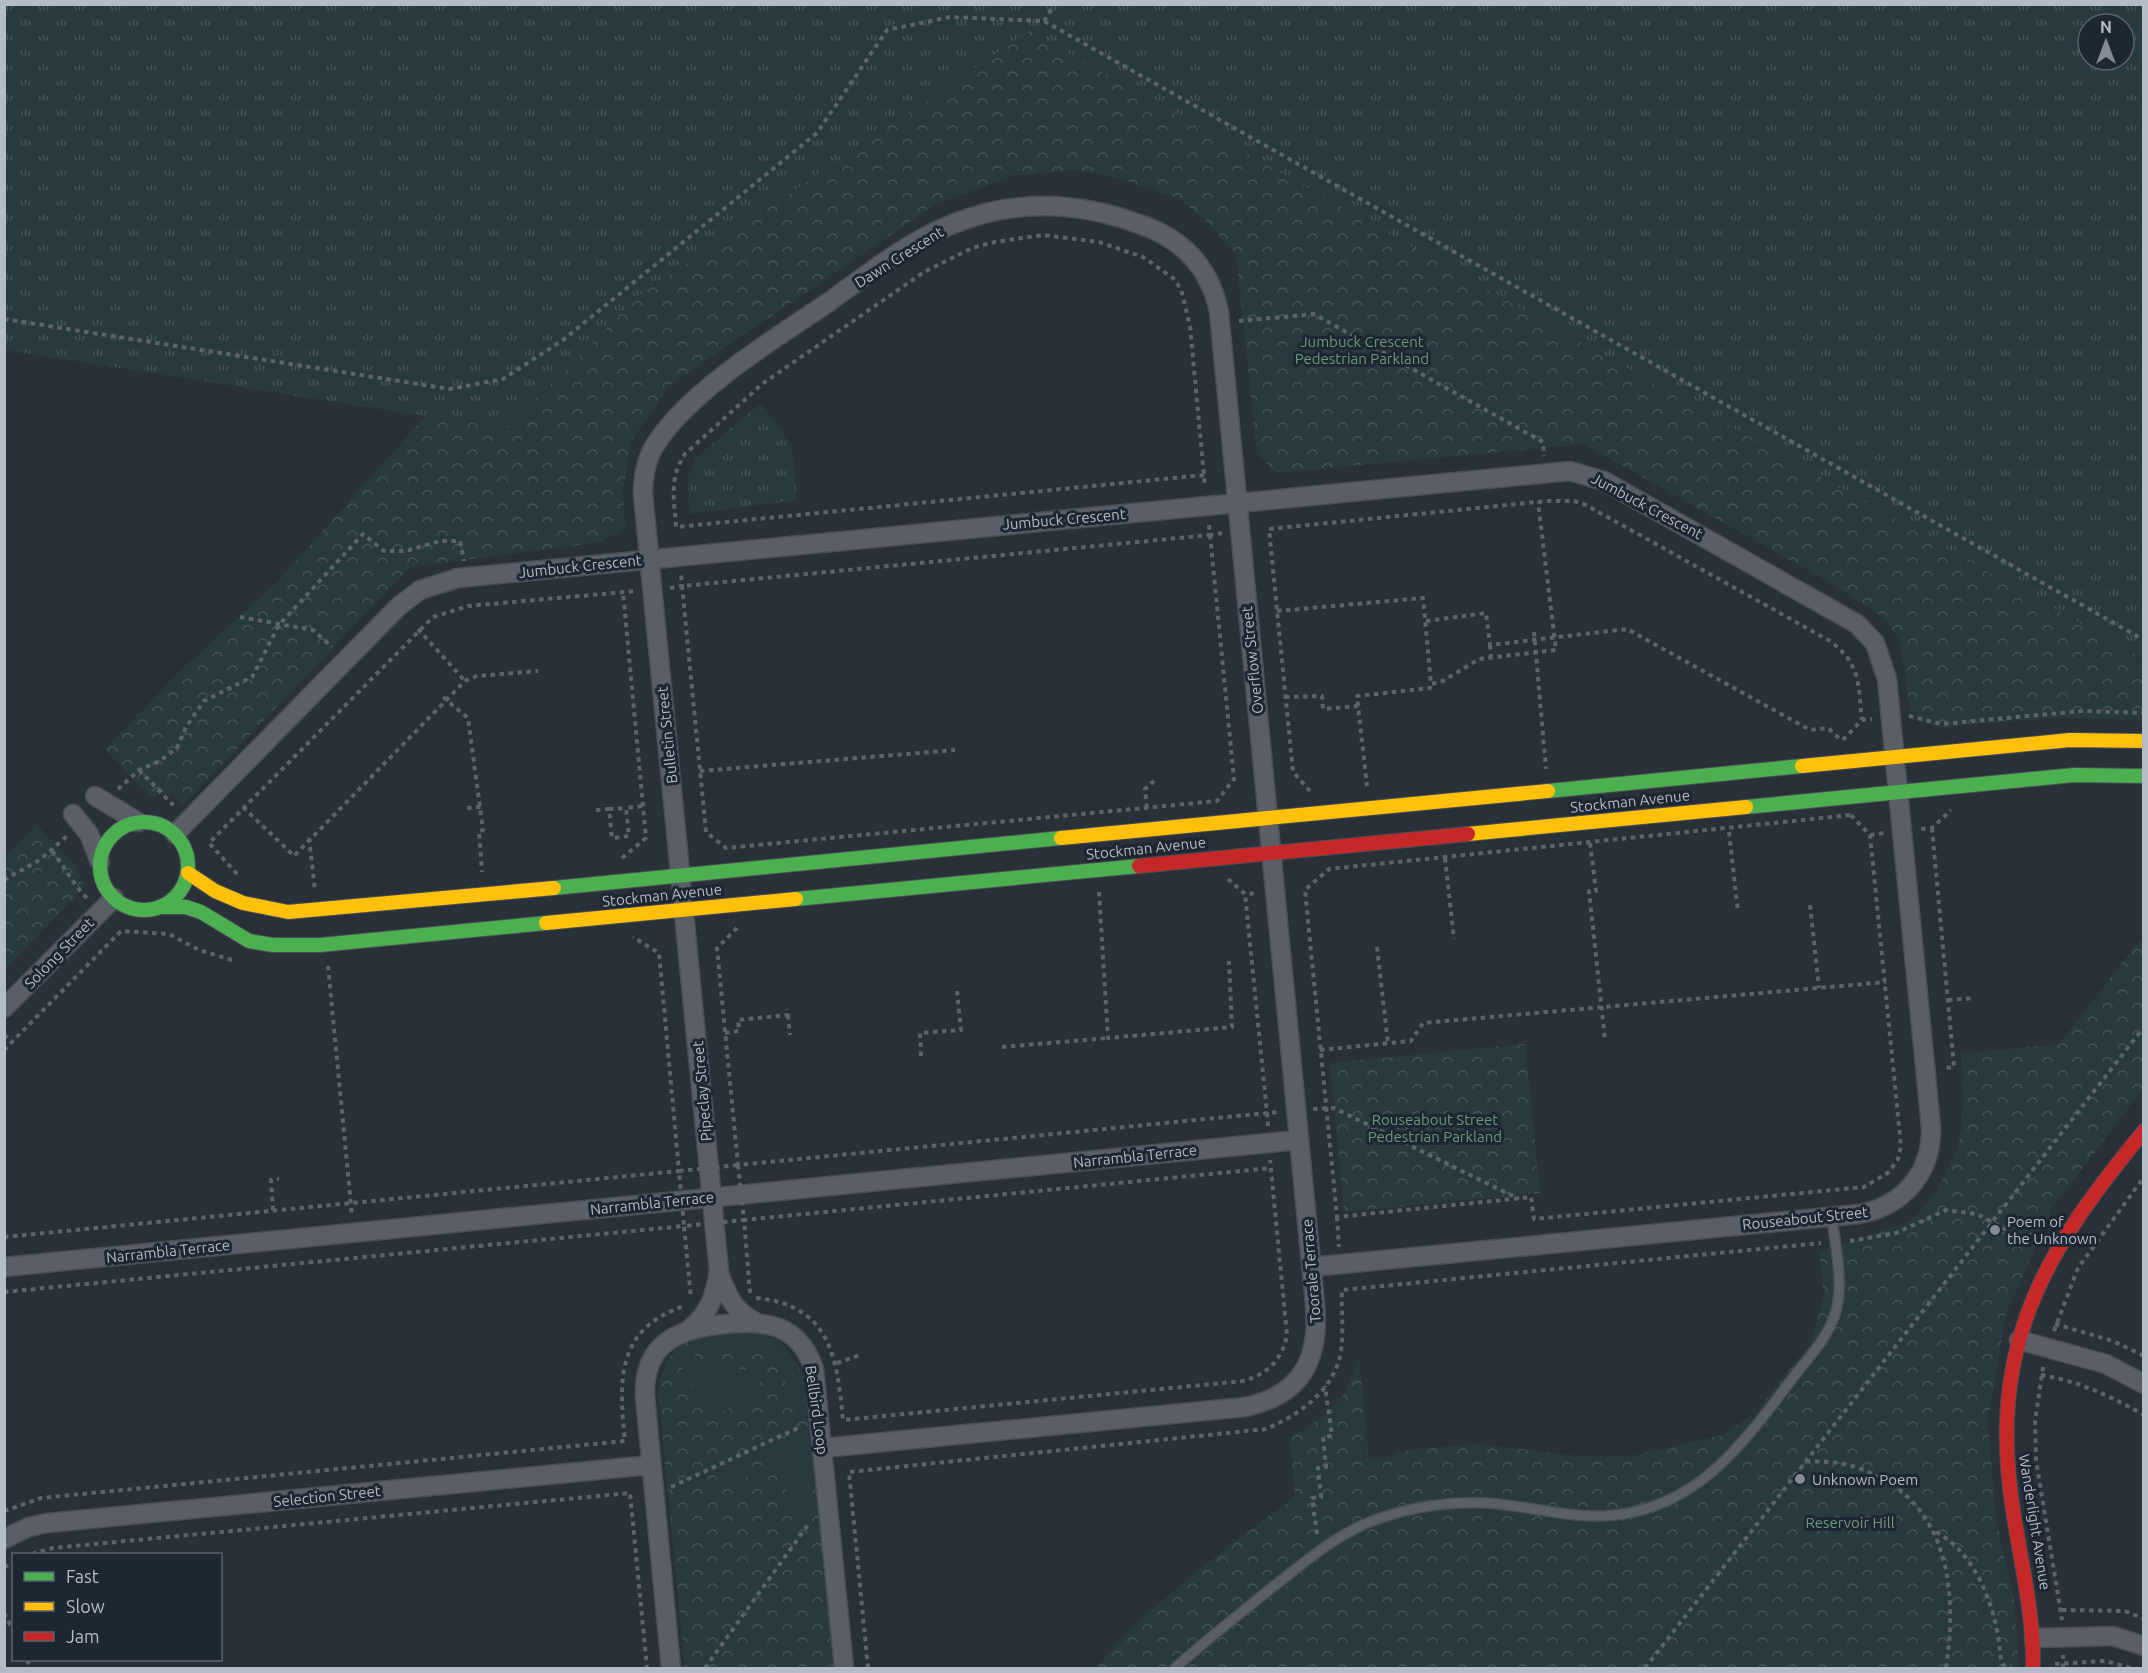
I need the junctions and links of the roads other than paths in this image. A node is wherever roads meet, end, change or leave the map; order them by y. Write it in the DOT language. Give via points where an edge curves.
graph roads {
  1 [pos="1237,502"];
  2 [pos="650,560"];
  3 [pos="2144,741"];
  4 [pos="1896,774"];
  5 [pos="2144,776"];
  6 [pos="99,799"];
  7 [pos="1268,818"];
  8 [pos="77,819"];
  9 [pos="138,822"];
  10 [pos="175,834"];
  11 [pos="1271,853"];
  12 [pos="100,862"];
  13 [pos="188,873"];
  14 [pos="681,875"];
  15 [pos="114,898"];
  16 [pos="161,907"];
  17 [pos="684,910"];
  18 [pos="4,1008"];
  19 [pos="2144,1131"];
  20 [pos="1299,1140"];
  21 [pos="712,1197"];
  22 [pos="1833,1217"];
  23 [pos="4,1266"];
  24 [pos="1311,1267"];
  25 [pos="719,1271"];
  26 [pos="756,1322"];
  27 [pos="691,1328"];
  28 [pos="2019,1340"];
  29 [pos="2144,1384"];
  30 [pos="823,1448"];
  31 [pos="651,1465"];
  32 [pos="4,1539"];
  33 [pos="2034,1638"];
  34 [pos="2144,1646"];
  35 [pos="671,1668"];
  36 [pos="844,1668"];
  37 [pos="1175,1668"];
  38 [pos="2033,1668"];
  1 -- 2 [label="street, Jumbuck Crescent"];
  1 -- 2 [label="street, Dawn Crescent" via="1220,323 1211,282 1194,256 1169,237 1126,219 1081,208 1034,206 988,213 943,228 902,251 739,364 665,431 650,454 644,480"];
  1 -- 4 [label="street, Jumbuck Crescent" via="1545,472 1582,472 1604,481 1857,624 1881,654"];
  1 -- 7 [label="street, Overflow Street"];
  2 -- 10 [label="street, Jumbuck Crescent" via="466,577 432,584 415,594 346,660"];
  2 -- 14 [label="street, Bulletin Street"];
  3 -- 4 [label="street, Stockman Avenue" via="2070,740"];
  4 -- 5 [label="street, Stockman Avenue"];
  4 -- 7 [label="street, Stockman Avenue"];
  4 -- 11 [label="street, Stockman Avenue"];
  4 -- 22 [label="street, Rouseabout Street" via="1931,1139 1920,1175 1904,1194 1883,1208"];
  6 -- 9 [label="street"];
  7 -- 11 [label="street, Toorale Terrace"];
  7 -- 14 [label="street, Stockman Avenue"];
  8 -- 12 [label="street" via="89,834"];
  9 -- 10 [label="street" via="159,824"];
  9 -- 12 [label="street" via="119,829 109,838"];
  10 -- 13 [label="street" via="186,850"];
  11 -- 17 [label="street, Stockman Avenue"];
  11 -- 20 [label="street, Toorale Terrace"];
  12 -- 15 [label="street" via="103,882"];
  13 -- 14 [label="street, Stockman Avenue" via="234,901 286,912"];
  13 -- 16 [label="street" via="183,888"];
  14 -- 17 [label="street, Bulletin Street"];
  15 -- 16 [label="street" via="136,910"];
  15 -- 18 [label="street, Solong Street"];
  16 -- 17 [label="street, Stockman Avenue" via="186,907 201,912 249,941 297,946"];
  17 -- 21 [label="street, Pipeclay Street"];
  19 -- 28 [label="street, Wanderlight Avenue" via="2053,1254"];
  20 -- 21 [label="street, Narrambla Terrace"];
  20 -- 24 [label="street, Toorale Terrace"];
  21 -- 23 [label="street, Narrambla Terrace"];
  21 -- 25 [label="street, Pipeclay Street"];
  22 -- 24 [label="street, Rouseabout Street"];
  22 -- 37 [label="lane" via="1839,1288 1837,1310 1828,1332 1745,1441 1694,1488 1642,1509 1590,1517 1485,1503 1439,1504 1385,1516 1319,1550"];
  24 -- 30 [label="street, Toorale Terrace" via="1317,1320 1314,1348 1299,1378 1272,1400 1245,1407"];
  25 -- 26 [label="street, Pipeclay Street" via="730,1302 740,1314"];
  25 -- 27 [label="street, Pipeclay Street" via="712,1303"];
  26 -- 27 [label="street, Bellbird Loop"];
  26 -- 30 [label="street, Bellbird Loop" via="785,1330 806,1351 814,1370"];
  27 -- 31 [label="street, Bellbird Loop" via="655,1353 646,1374"];
  28 -- 29 [label="street" via="2106,1365"];
  28 -- 33 [label="street, Wanderlight Avenue" via="2008,1399 2007,1458"];
  30 -- 36 [label="street, Bellbird Loop"];
  31 -- 32 [label="street, Selection Street" via="47,1523"];
  31 -- 35 [label="street, Bellbird Loop"];
  33 -- 34 [label="street" via="2113,1636"];
  33 -- 38 [label="street, Wanderlight Avenue"];
}
